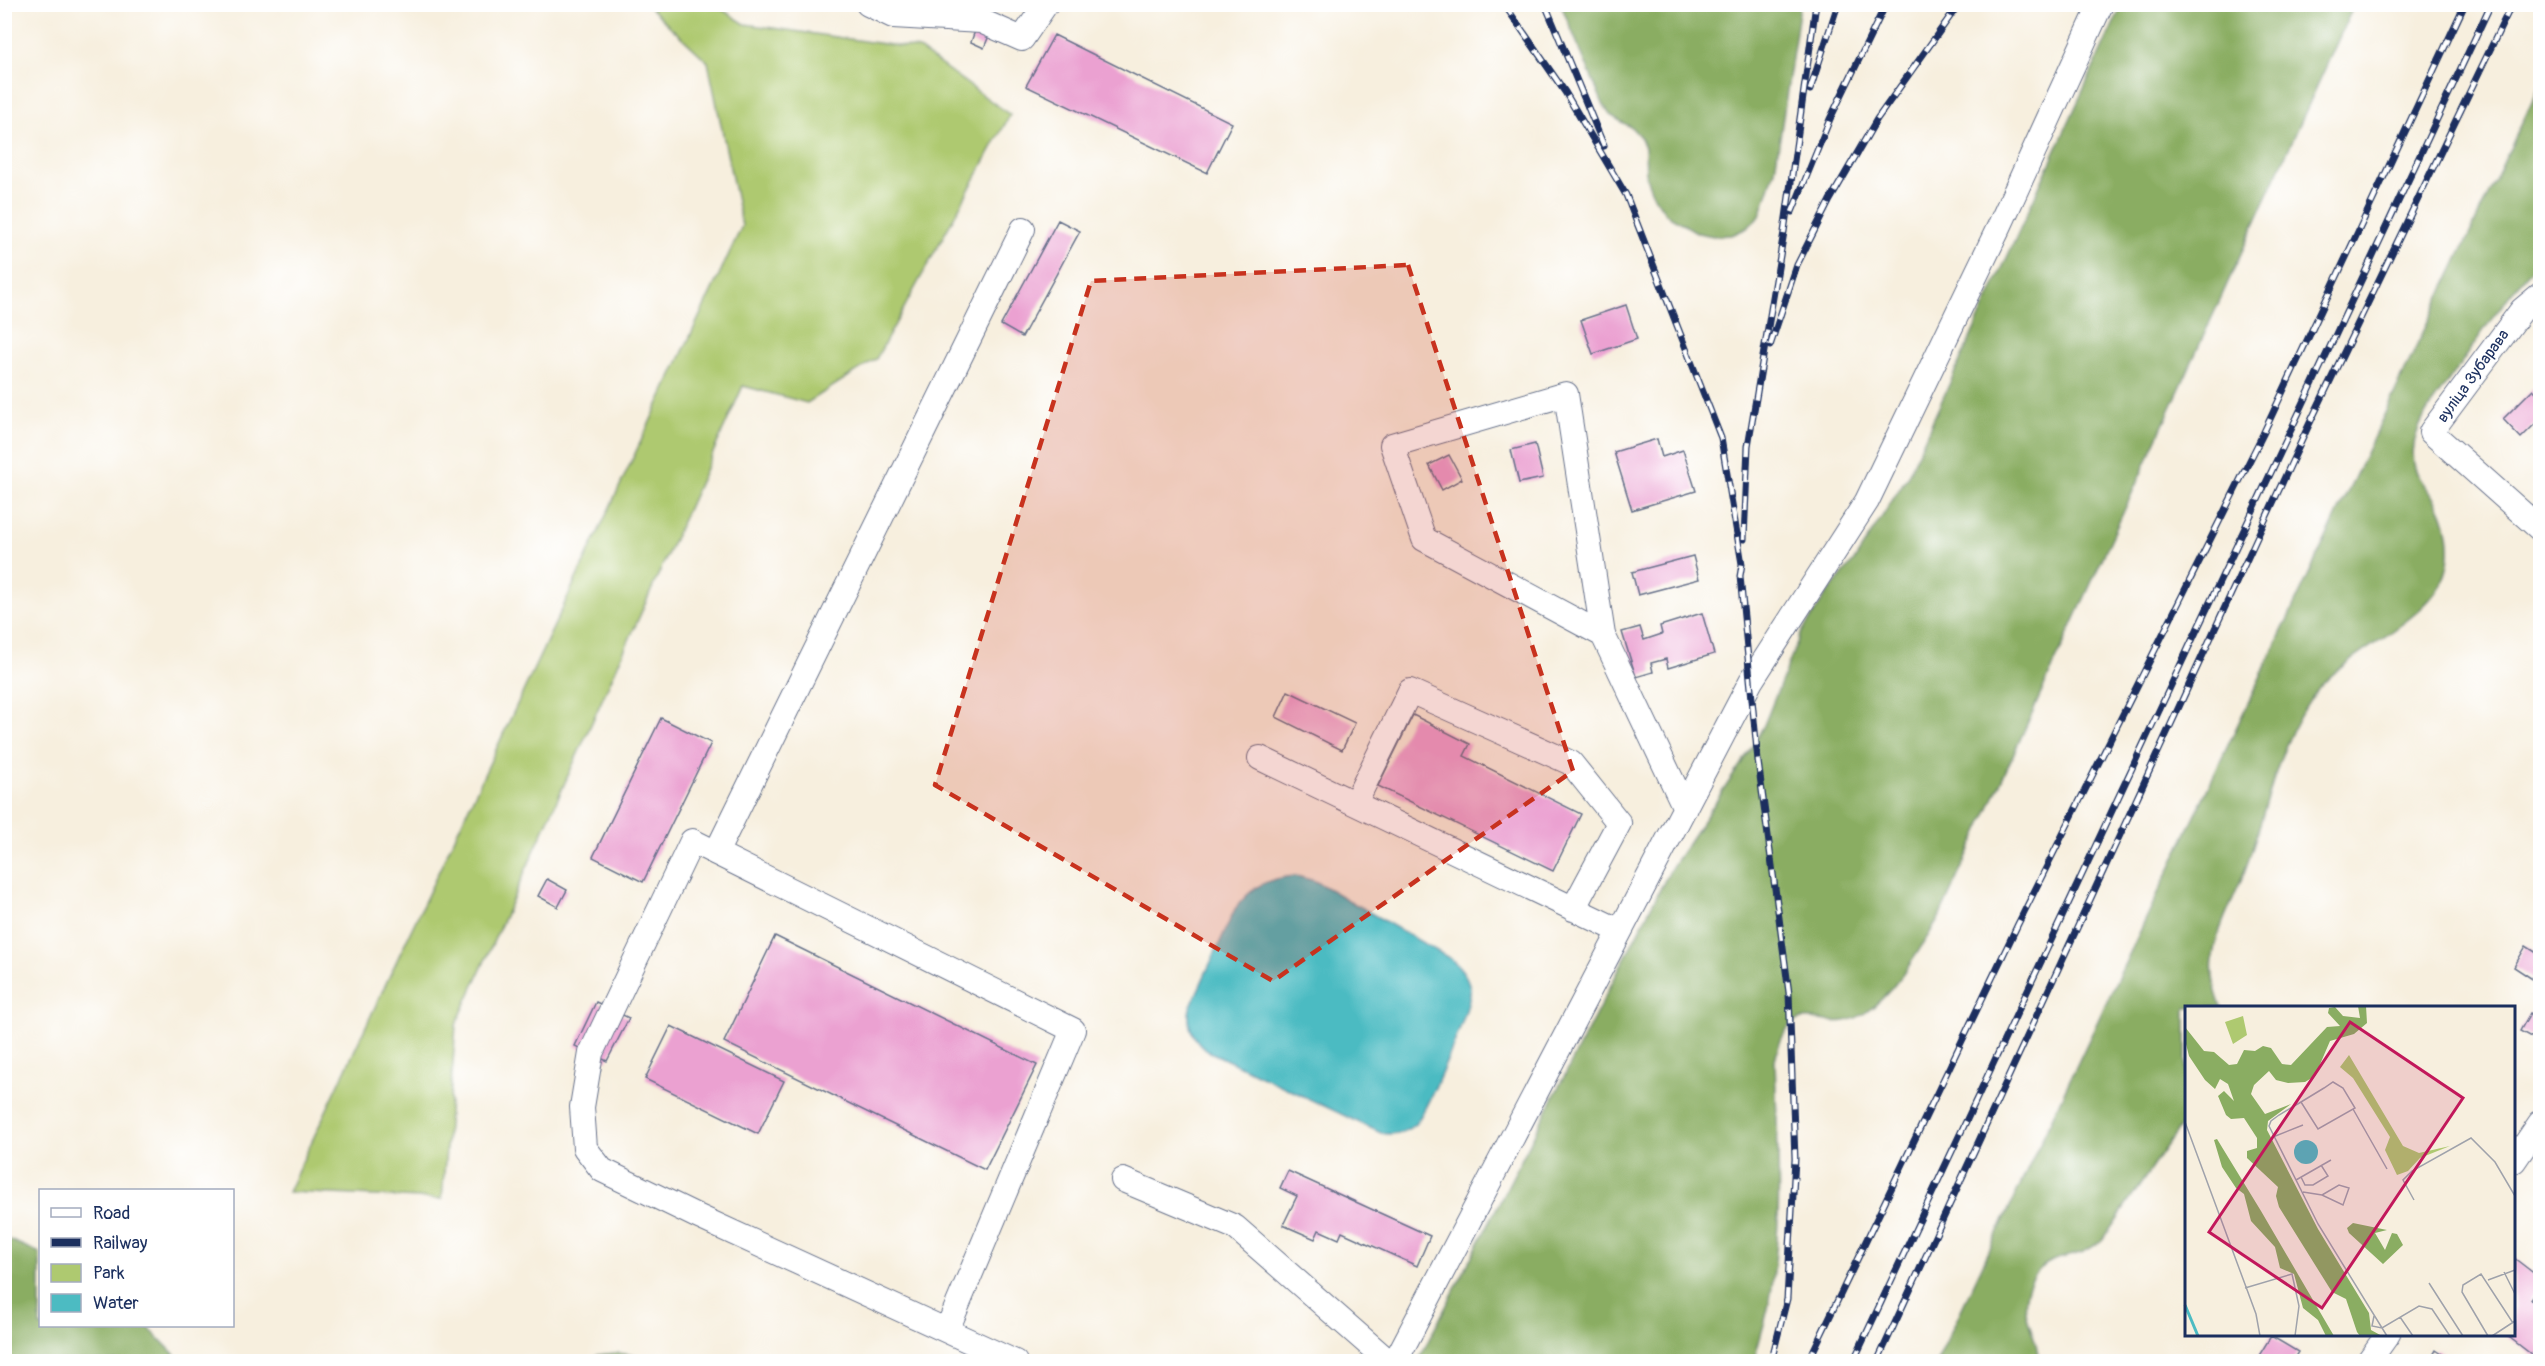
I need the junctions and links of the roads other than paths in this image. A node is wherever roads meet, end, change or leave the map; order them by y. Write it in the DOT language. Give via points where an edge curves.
graph roads {
  1 [pos="868,4"];
  2 [pos="1046,4"];
  3 [pos="2101,4"];
  4 [pos="1023,229"];
  5 [pos="2541,294"];
  6 [pos="2541,530"];
  7 [pos="1603,635"];
  8 [pos="1260,758"];
  9 [pos="1355,803"];
  10 [pos="1685,808"];
  11 [pos="716,853"];
  12 [pos="1573,909"];
  13 [pos="1620,931"];
  14 [pos="2541,1123"];
  15 [pos="2515,1160"];
  16 [pos="1122,1180"];
  17 [pos="947,1330"];
  18 [pos="2387,1336"];
  19 [pos="1015,1362"];
  20 [pos="1389,1362"];
  21 [pos="1395,1362"];
  22 [pos="2368,1362"];
  1 -- 2 [label="street" via="893,16 981,21 1022,39"];
  3 -- 10 [label="street" via="1867,501 1752,681"];
  4 -- 11 [label="street"];
  5 -- 6 [label="street, вуліца Зубарава" via="2522,310 2431,432"];
  7 -- 7 [label="street" via="1566,394 1392,445 1424,539"];
  7 -- 10 [label="street"];
  8 -- 9 [label="street"];
  9 -- 12 [label="street"];
  9 -- 12 [label="street" via="1410,691 1571,763 1618,823"];
  10 -- 13 [label="street"];
  11 -- 17 [label="street" via="1073,1030"];
  11 -- 17 [label="street" via="692,841 591,1053 582,1107 585,1148 602,1170"];
  12 -- 13 [label="street"];
  13 -- 21 [label="street"];
  14 -- 15 [label="street"];
  16 -- 20 [label="street" via="1235,1227"];
  17 -- 19 [label="street"];
  18 -- 22 [label="street"];
}
